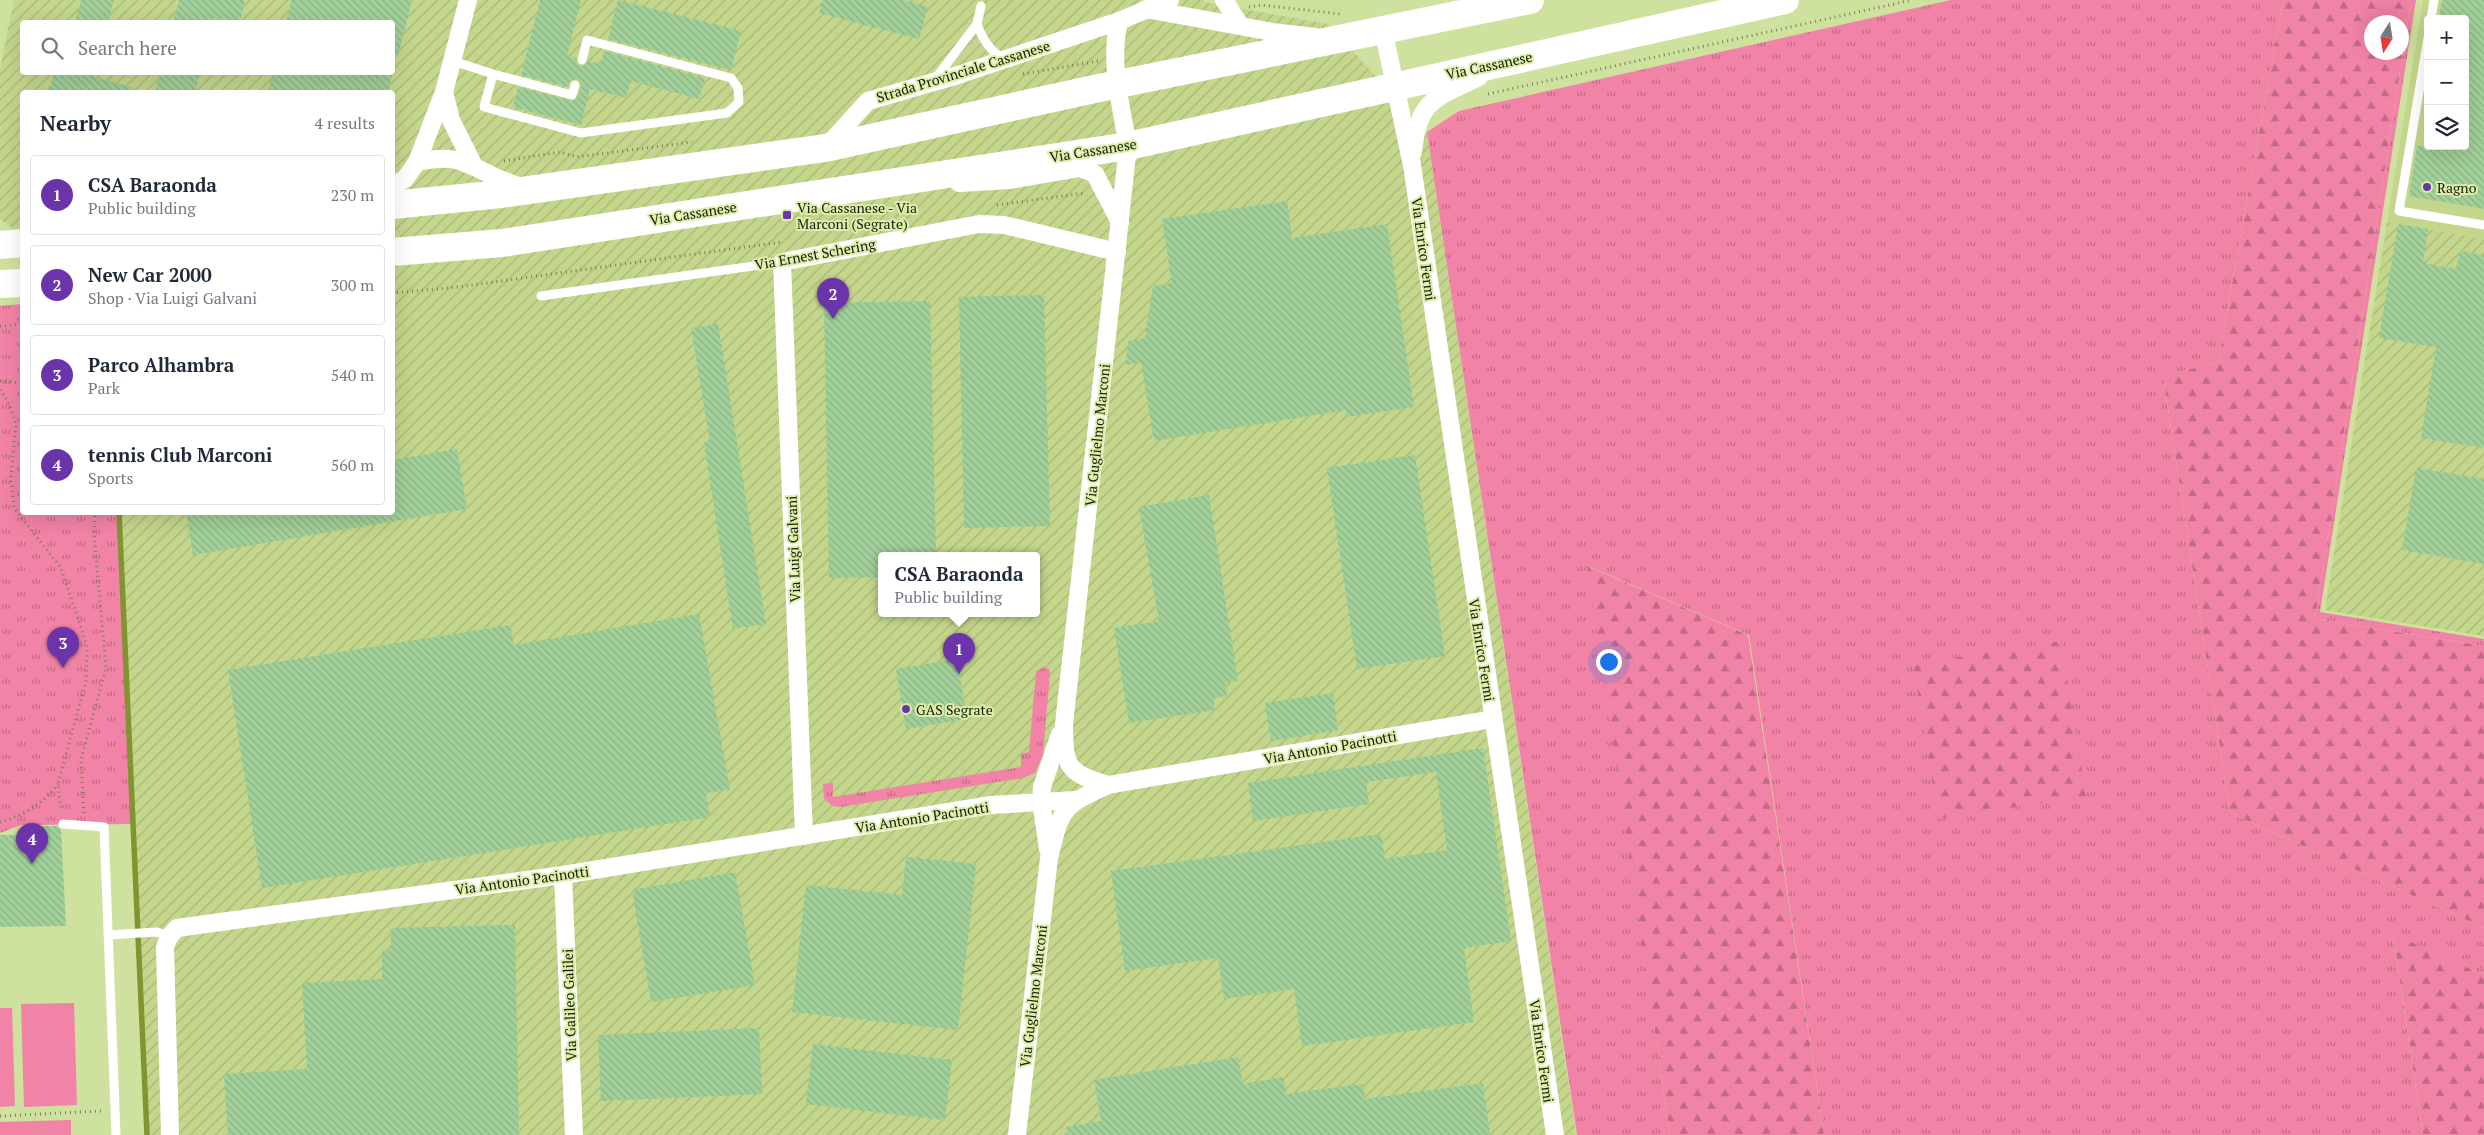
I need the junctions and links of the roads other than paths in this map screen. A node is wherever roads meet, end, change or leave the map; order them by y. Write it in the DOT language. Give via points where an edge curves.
graph roads {
  1 [pos="468,0"];
  2 [pos="1170,0"];
  3 [pos="1224,0"];
  4 [pos="1530,0"];
  5 [pos="1785,0"];
  6 [pos="2434,0"];
  7 [pos="981,6"];
  8 [pos="1146,9"];
  9 [pos="2432,15"];
  10 [pos="1119,20"];
  11 [pos="977,24"];
  12 [pos="1240,25"];
  13 [pos="1383,29"];
  14 [pos="1334,39"];
  15 [pos="1006,59"];
  16 [pos="582,60"];
  17 [pos="2424,60"];
  18 [pos="452,61"];
  19 [pos="1504,61"];
  20 [pos="493,74"];
  21 [pos="932,83"];
  22 [pos="1118,84"];
  23 [pos="575,85"];
  24 [pos="1395,86"];
  25 [pos="444,92"];
  26 [pos="1128,146"];
  27 [pos="825,148"];
  28 [pos="418,162"];
  29 [pos="472,164"];
  30 [pos="1412,165"];
  31 [pos="932,176"];
  32 [pos="395,184"];
  33 [pos="528,190"];
  34 [pos="395,205"];
  35 [pos="1120,222"];
  36 [pos="2484,225"];
  37 [pos="20,235"];
  38 [pos="0,241"];
  39 [pos="20,243"];
  40 [pos="0,245"];
  41 [pos="395,252"];
  42 [pos="1117,252"];
  43 [pos="782,262"];
  44 [pos="20,283"];
  45 [pos="0,284"];
  46 [pos="541,296"];
  47 [pos="1493,719"];
  48 [pos="1064,724"];
  49 [pos="1108,785"];
  50 [pos="1076,800"];
  51 [pos="1040,801"];
  52 [pos="63,824"];
  53 [pos="804,836"];
  54 [pos="1049,858"];
  55 [pos="563,875"];
  56 [pos="163,934"];
  57 [pos="108,935"];
  58 [pos="116,1135"];
  59 [pos="170,1135"];
  60 [pos="574,1135"];
  61 [pos="1017,1135"];
  62 [pos="1555,1135"];
  1 -- 18 [label="street"];
  2 -- 8 [label="street, Strada Provinciale Cassanese"];
  3 -- 12 [label="street"];
  4 -- 13 [label="main road"];
  5 -- 19 [label="main road, Via Cassanese"];
  6 -- 9 [label="lane"];
  7 -- 11 [label="lane"];
  8 -- 10 [label="street, Strada Provinciale Cassanese"];
  8 -- 12 [label="street"];
  10 -- 15 [label="street, Strada Provinciale Cassanese"];
  10 -- 22 [label="street" via="1116,32"];
  11 -- 15 [label="lane" via="988,47"];
  11 -- 21 [label="lane"];
  12 -- 14 [label="street"];
  13 -- 14 [label="main road"];
  13 -- 24 [label="street, Via Enrico Fermi"];
  14 -- 22 [label="main road"];
  15 -- 21 [label="street, Strada Provinciale Cassanese"];
  16 -- 20 [label="lane" via="587,40 731,78 738,88 739,102 728,113 581,133 484,107"];
  17 -- 36 [label="lane" via="2399,211"];
  18 -- 20 [label="lane"];
  18 -- 25 [label="street"];
  19 -- 24 [label="main road, Via Cassanese"];
  19 -- 30 [label="street, Via Enrico Fermi" via="1433,100 1417,125"];
  20 -- 23 [label="lane" via="572,95"];
  21 -- 27 [label="street, Strada Provinciale Cassanese" via="868,100"];
  22 -- 26 [label="street"];
  22 -- 27 [label="main road"];
  24 -- 26 [label="main road, Via Cassanese"];
  24 -- 30 [label="street, Via Enrico Fermi"];
  25 -- 28 [label="street"];
  25 -- 29 [label="street" via="451,120"];
  26 -- 31 [label="main road, Via Cassanese"];
  26 -- 35 [label="street, Via Guglielmo Marconi"];
  27 -- 33 [label="main road"];
  28 -- 29 [label="street" via="446,158"];
  28 -- 32 [label="street" via="405,179"];
  29 -- 33 [label="street"];
  30 -- 47 [label="street, Via Enrico Fermi"];
  31 -- 35 [label="street" via="964,184 1080,168 1095,174"];
  31 -- 41 [label="main road, Via Cassanese" via="502,243"];
  33 -- 34 [label="main road"];
  35 -- 42 [label="street, Via Guglielmo Marconi"];
  37 -- 38 [label="street"];
  39 -- 40 [label="main road"];
  42 -- 43 [label="street, Via Ernest Schering" via="1004,225 979,224"];
  42 -- 48 [label="street, Via Guglielmo Marconi"];
  43 -- 46 [label="lane, Via Ernest Schering"];
  43 -- 53 [label="street, Via Luigi Galvani"];
  44 -- 45 [label="main road"];
  47 -- 49 [label="street, Via Antonio Pacinotti"];
  47 -- 62 [label="street, Via Enrico Fermi"];
  48 -- 49 [label="street, Via Guglielmo Marconi" via="1064,753 1073,770 1083,778"];
  48 -- 51 [label="street, Via Guglielmo Marconi"];
  49 -- 50 [label="street, Via Guglielmo Marconi"];
  50 -- 51 [label="street, Via Antonio Pacinotti"];
  50 -- 54 [label="street, Via Guglielmo Marconi" via="1065,810 1057,825"];
  51 -- 53 [label="street, Via Antonio Pacinotti" via="991,805"];
  51 -- 54 [label="street, Via Guglielmo Marconi"];
  52 -- 57 [label="lane" via="104,827"];
  53 -- 55 [label="street, Via Antonio Pacinotti"];
  54 -- 61 [label="street, Via Guglielmo Marconi"];
  55 -- 56 [label="street, Via Antonio Pacinotti" via="177,928"];
  55 -- 60 [label="street, Via Galileo Galilei"];
  56 -- 57 [label="lane"];
  56 -- 59 [label="street"];
  57 -- 58 [label="lane"];
}
